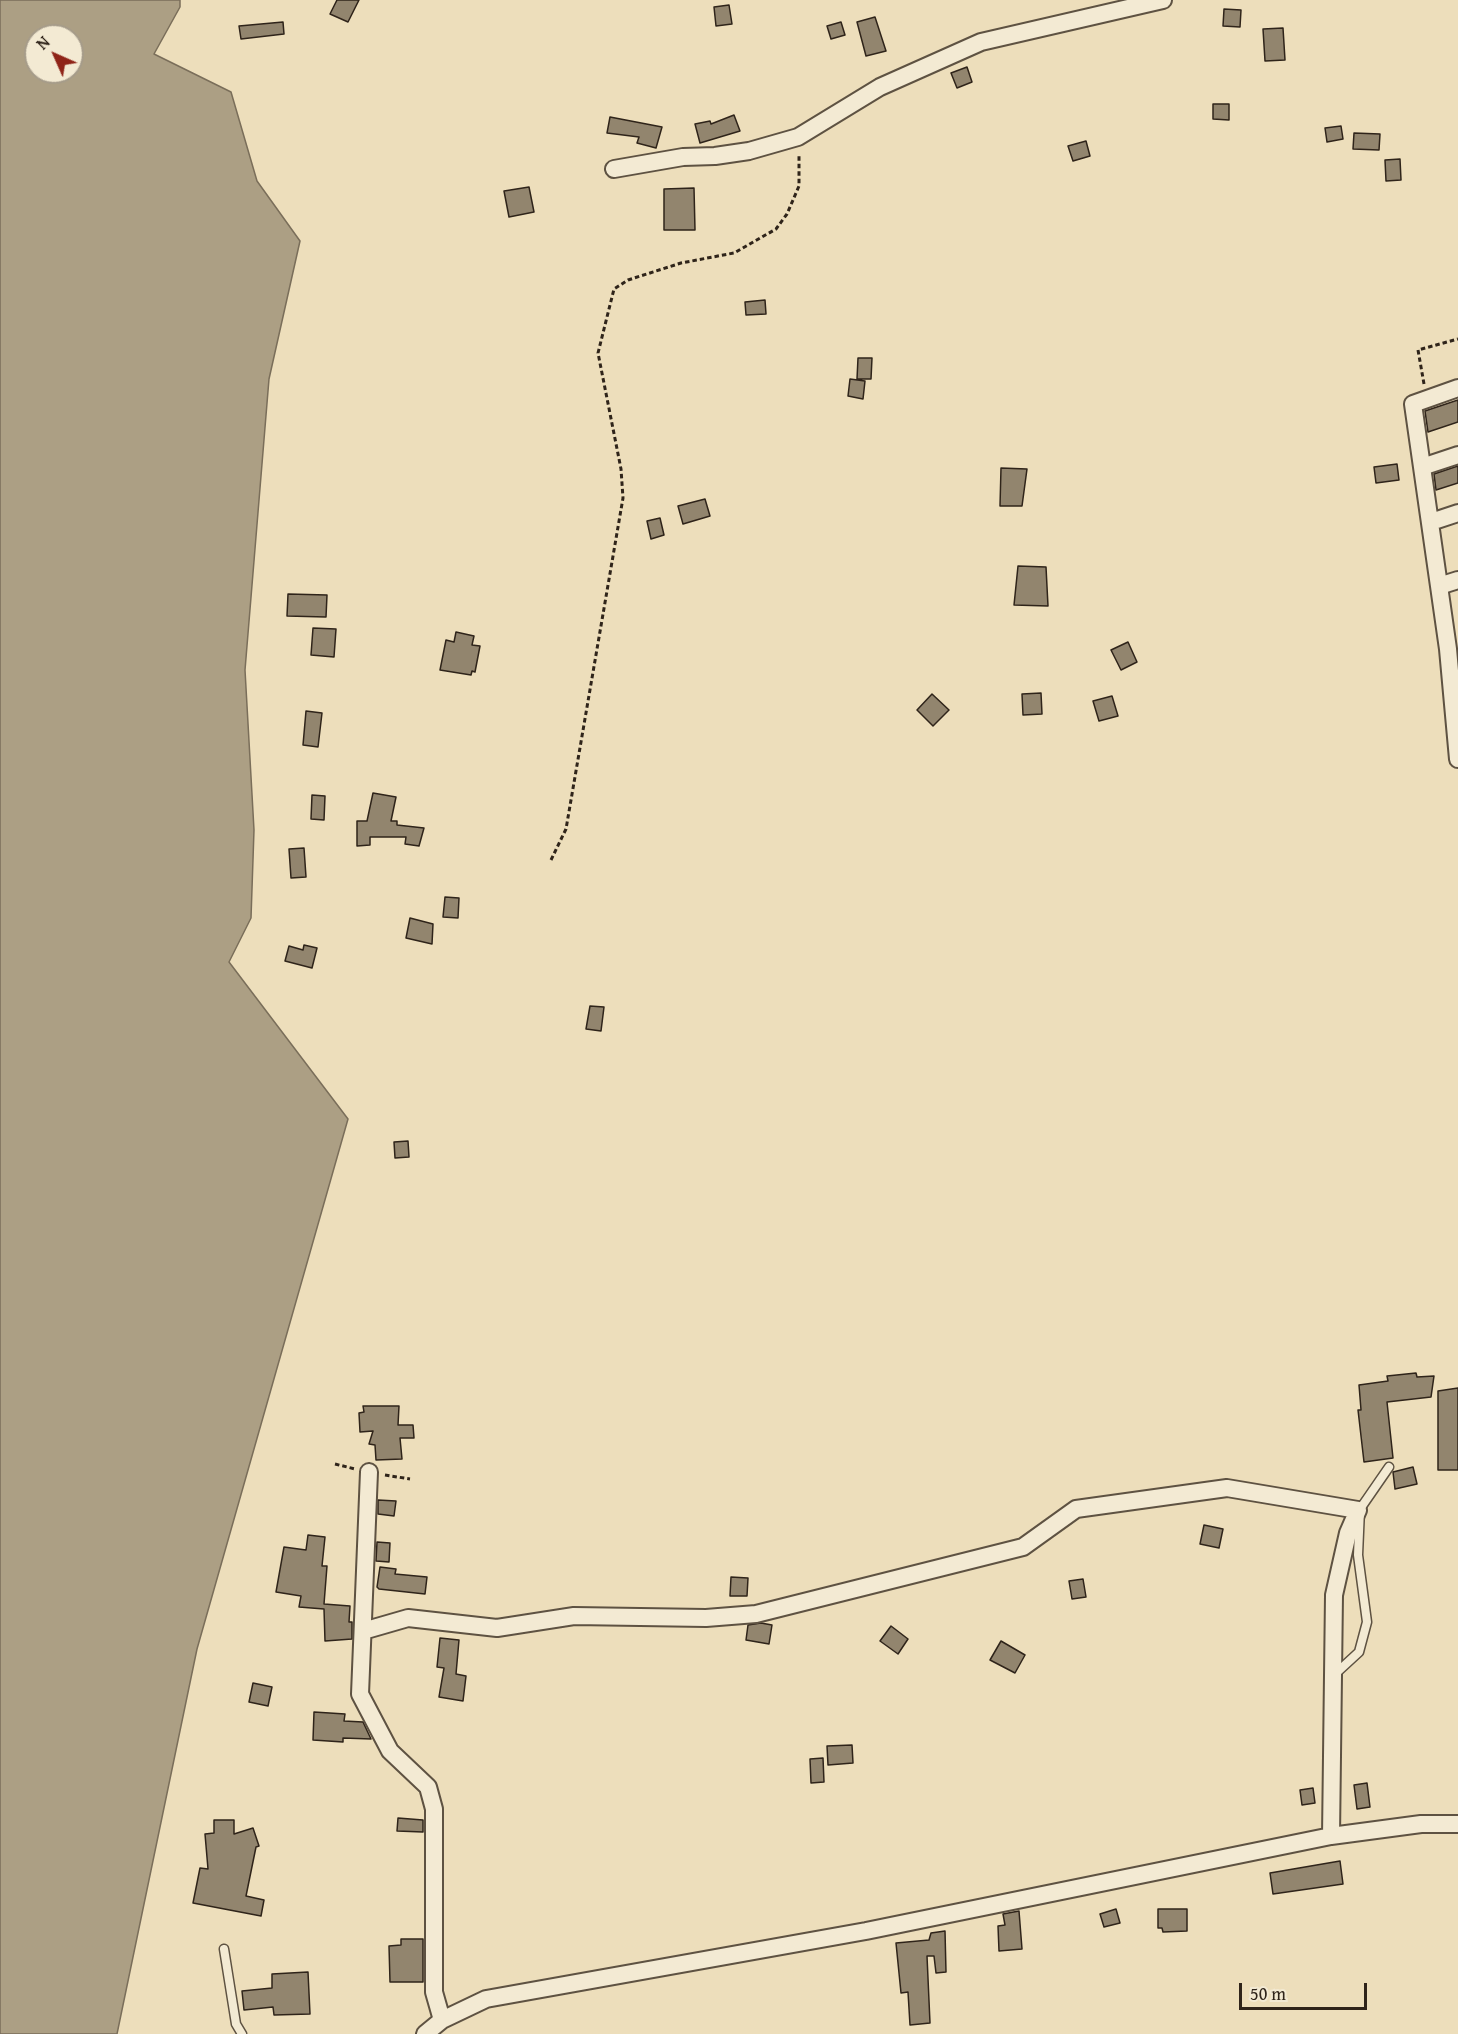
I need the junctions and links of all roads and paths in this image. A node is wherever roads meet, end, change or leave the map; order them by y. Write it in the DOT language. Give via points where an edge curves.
graph roads {
  1 [pos="1163,0"];
  2 [pos="798,137"];
  3 [pos="614,169"];
  4 [pos="1458,339"];
  5 [pos="1458,388"];
  6 [pos="1427,400"];
  7 [pos="1458,455"];
  8 [pos="1422,467"];
  9 [pos="1458,513"];
  10 [pos="1431,522"];
  11 [pos="1458,580"];
  12 [pos="1439,586"];
  13 [pos="1453,648"];
  14 [pos="1457,730"];
  15 [pos="1458,759"];
  16 [pos="551,860"];
  17 [pos="1389,1467"];
  18 [pos="369,1472"];
  19 [pos="1359,1509"];
  20 [pos="363,1630"];
  21 [pos="1334,1676"];
  22 [pos="1458,1824"];
  23 [pos="1331,1836"];
  24 [pos="224,1949"];
  25 [pos="442,2020"];
  26 [pos="242,2034"];
  27 [pos="424,2034"];
  1 -- 2 [label="street" via="981,42 880,87"];
  2 -- 3 [label="street" via="749,151"];
  2 -- 16 [label="path" via="799,186 776,230 734,253 681,262 628,280 615,290 598,353 623,498 566,829"];
  4 -- 6 [label="path" via="1418,350"];
  5 -- 6 [label="street"];
  6 -- 8 [label="street" via="1413,404"];
  7 -- 8 [label="street"];
  8 -- 10 [label="street"];
  9 -- 10 [label="street"];
  10 -- 12 [label="street"];
  11 -- 12 [label="street"];
  12 -- 13 [label="street"];
  13 -- 14 [label="street"];
  14 -- 15 [label="street"];
  17 -- 19 [label="lane"];
  18 -- 20 [label="street"];
  19 -- 20 [label="street" via="1227,1488 1076,1509 1023,1547 756,1614 705,1618 574,1616 497,1628 408,1618"];
  19 -- 21 [label="street" via="1348,1533 1334,1595"];
  19 -- 21 [label="lane" via="1358,1555 1367,1622 1359,1652"];
  20 -- 25 [label="street" via="360,1694 390,1751 428,1787 434,1809 434,1992"];
  21 -- 23 [label="street"];
  22 -- 23 [label="street" via="1421,1824"];
  23 -- 25 [label="street" via="866,1931 486,2000"];
  24 -- 26 [label="lane" via="236,2024"];
  25 -- 27 [label="street"];
}
